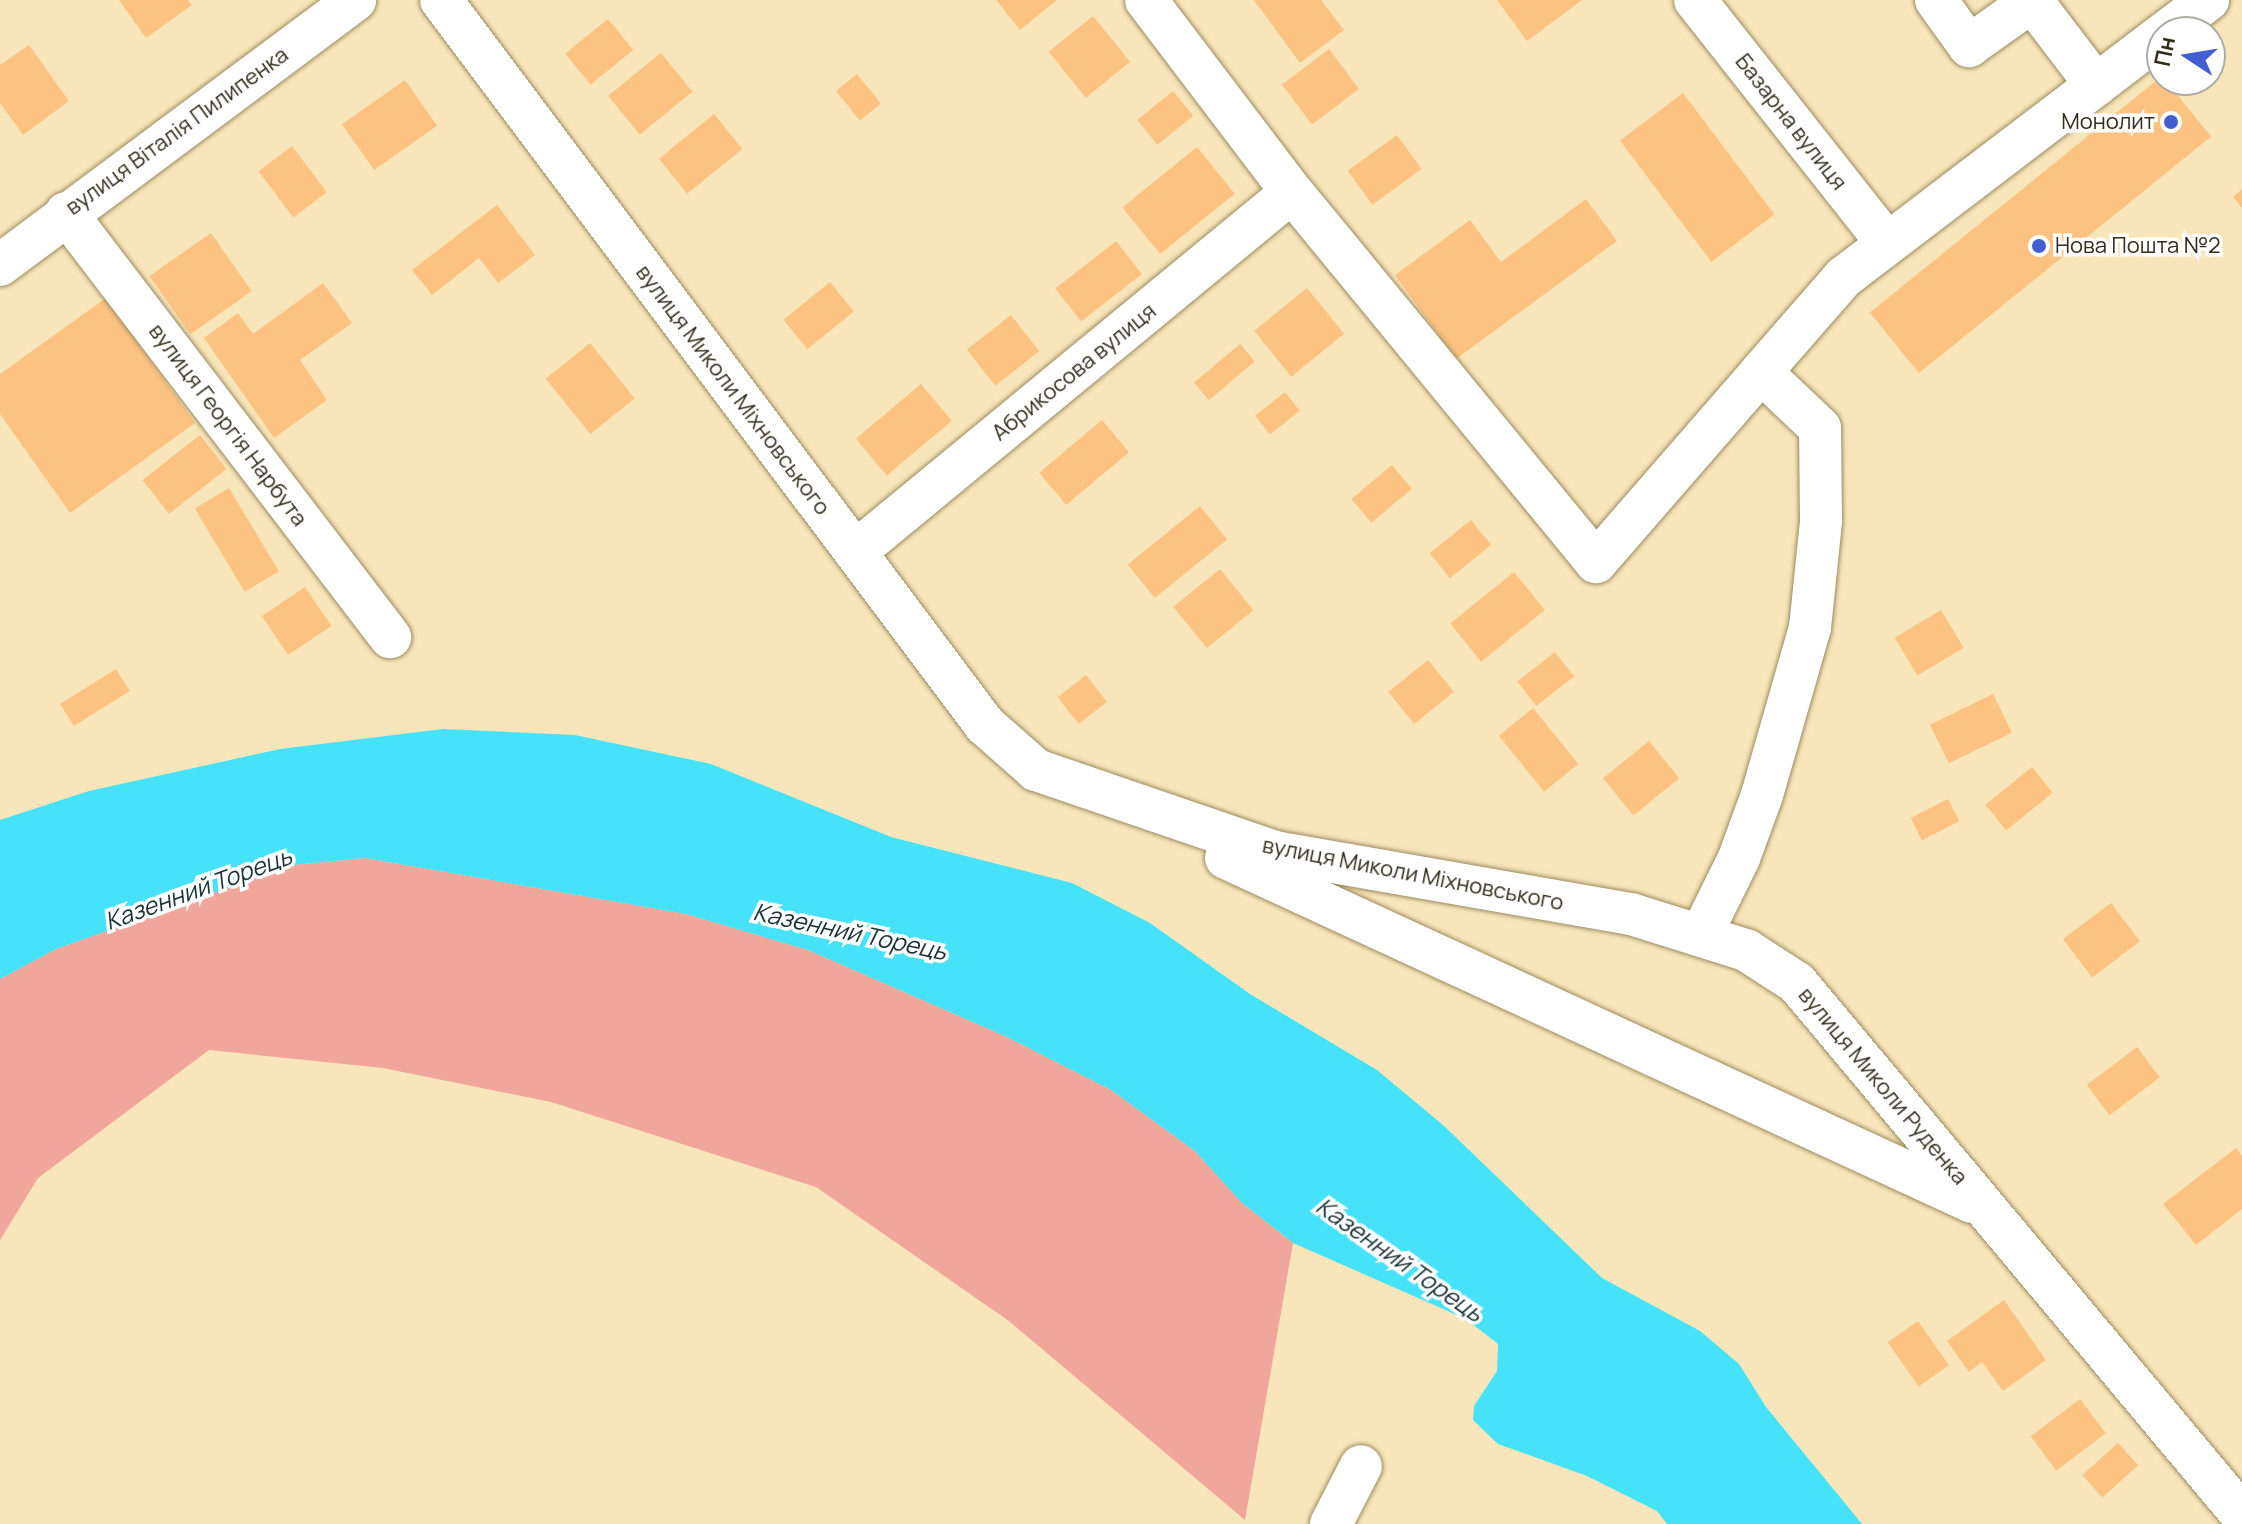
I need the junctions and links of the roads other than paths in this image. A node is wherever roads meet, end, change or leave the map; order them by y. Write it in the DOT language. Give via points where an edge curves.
graph roads {
  1 [pos="355,0"];
  2 [pos="441,0"];
  3 [pos="1146,0"];
  4 [pos="1695,0"];
  5 [pos="1936,0"];
  6 [pos="2208,0"];
  7 [pos="2187,16"];
  8 [pos="2146,48"];
  9 [pos="2096,85"];
  10 [pos="1292,192"];
  11 [pos="66,213"];
  12 [pos="1887,243"];
  13 [pos="0,265"];
  14 [pos="1761,372"];
  15 [pos="855,552"];
  16 [pos="390,637"];
  17 [pos="1036,770"];
  18 [pos="1702,933"];
  19 [pos="1645,1051"];
  20 [pos="1985,1207"];
  21 [pos="1361,1466"];
  22 [pos="2242,1515"];
  23 [pos="1331,1524"];
  1 -- 11 [label="street, вулиця Віталія Пилипенка"];
  2 -- 15 [label="street, вулиця Миколи Міхновського"];
  3 -- 10 [label="street"];
  4 -- 12 [label="street, Базарна вулиця"];
  5 -- 9 [label="street" via="1969,46 2032,1"];
  6 -- 7 [label="street"];
  8 -- 9 [label="street"];
  9 -- 12 [label="street"];
  10 -- 14 [label="street" via="1596,562"];
  10 -- 15 [label="street, Абрикосова вулиця"];
  11 -- 13 [label="street, вулиця Віталія Пилипенка"];
  11 -- 16 [label="street, вулиця Георгія Нарбута"];
  12 -- 14 [label="street" via="1844,277"];
  14 -- 18 [label="street" via="1820,428 1821,521 1810,628 1739,858"];
  15 -- 17 [label="street, вулиця Миколи Міхновського" via="985,725"];
  17 -- 18 [label="street, вулиця Миколи Міхновського" via="1275,852 1631,914"];
  17 -- 19 [label="street, вулиця Миколи Міхновського"];
  18 -- 20 [label="street, вулиця Миколи Руденка" via="1746,950 1797,983"];
  19 -- 20 [label="street, вулиця Миколи Руденка"];
  20 -- 22 [label="street, вулиця Миколи Руденка"];
  21 -- 23 [label="street"];
}
